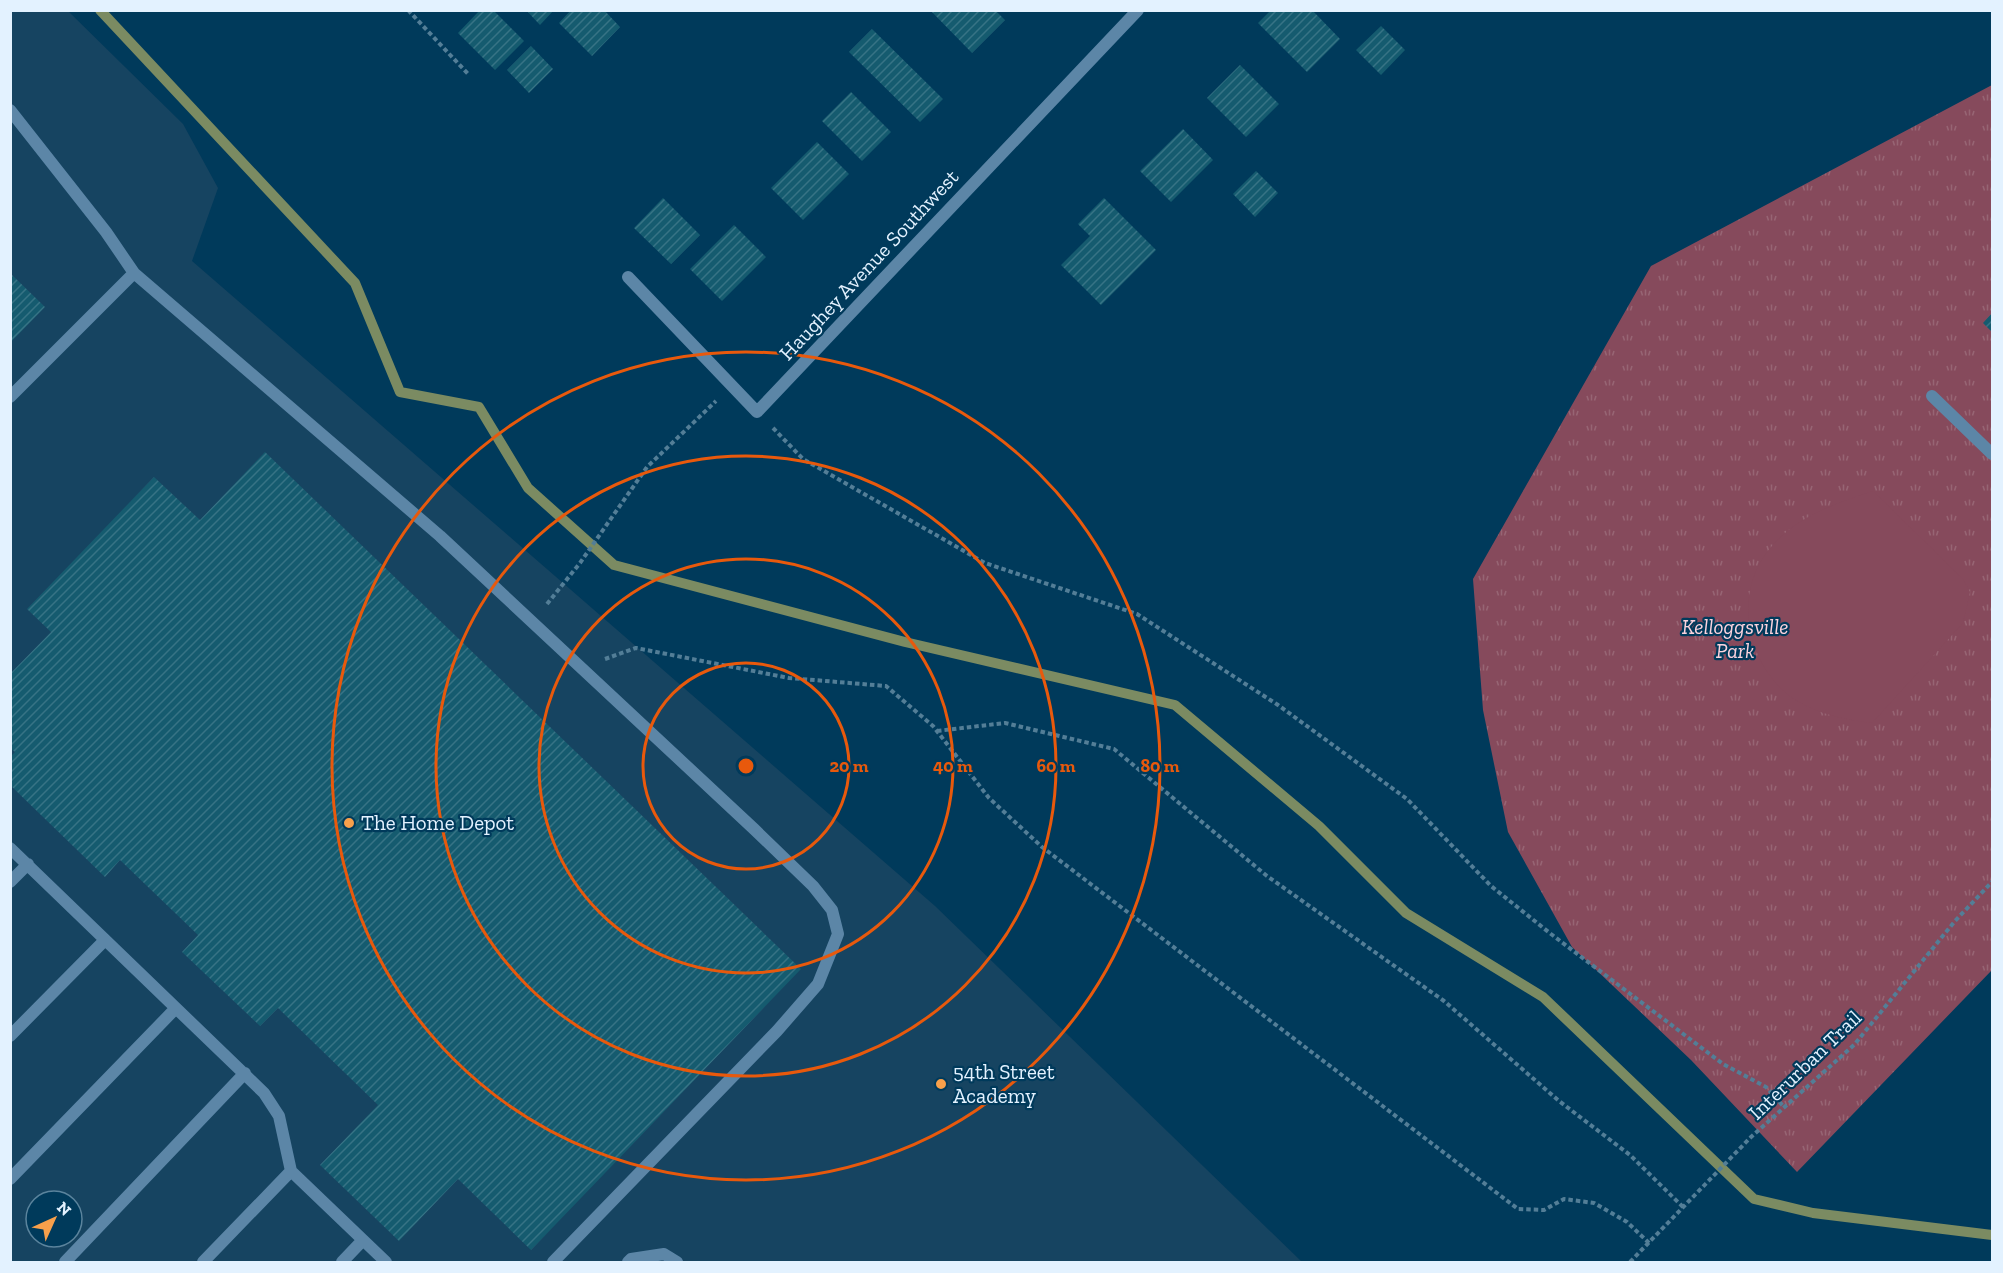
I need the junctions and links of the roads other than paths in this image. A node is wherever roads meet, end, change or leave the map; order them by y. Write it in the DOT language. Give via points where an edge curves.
graph roads {
  1 [pos="1138,10"];
  2 [pos="10,110"];
  3 [pos="134,273"];
  4 [pos="628,277"];
  5 [pos="1932,396"];
  6 [pos="10,397"];
  7 [pos="1992,454"];
  8 [pos="10,848"];
  9 [pos="28,864"];
  10 [pos="10,882"];
  11 [pos="105,940"];
  12 [pos="177,1008"];
  13 [pos="10,1036"];
  14 [pos="245,1073"];
  15 [pos="291,1170"];
  16 [pos="10,1179"];
  17 [pos="363,1240"];
  18 [pos="65,1263"];
  19 [pos="203,1263"];
  20 [pos="342,1263"];
  21 [pos="386,1263"];
  22 [pos="553,1263"];
  23 [pos="628,1263"];
  24 [pos="677,1263"];
  1 -- 4 [label="street, Haughey Avenue Southwest" via="758,412"];
  2 -- 3 [label="street" via="93,214"];
  3 -- 6 [label="street"];
  3 -- 22 [label="street" via="440,536 813,886 832,910 838,934 818,984"];
  5 -- 7 [label="street"];
  8 -- 9 [label="street"];
  9 -- 10 [label="street"];
  9 -- 11 [label="street"];
  11 -- 12 [label="street"];
  11 -- 13 [label="street"];
  12 -- 14 [label="street"];
  12 -- 16 [label="street"];
  14 -- 15 [label="street" via="279,1116"];
  14 -- 18 [label="street"];
  15 -- 17 [label="street"];
  15 -- 19 [label="street"];
  17 -- 20 [label="street"];
  17 -- 21 [label="street"];
  23 -- 24 [label="street" via="664,1254"];
}
